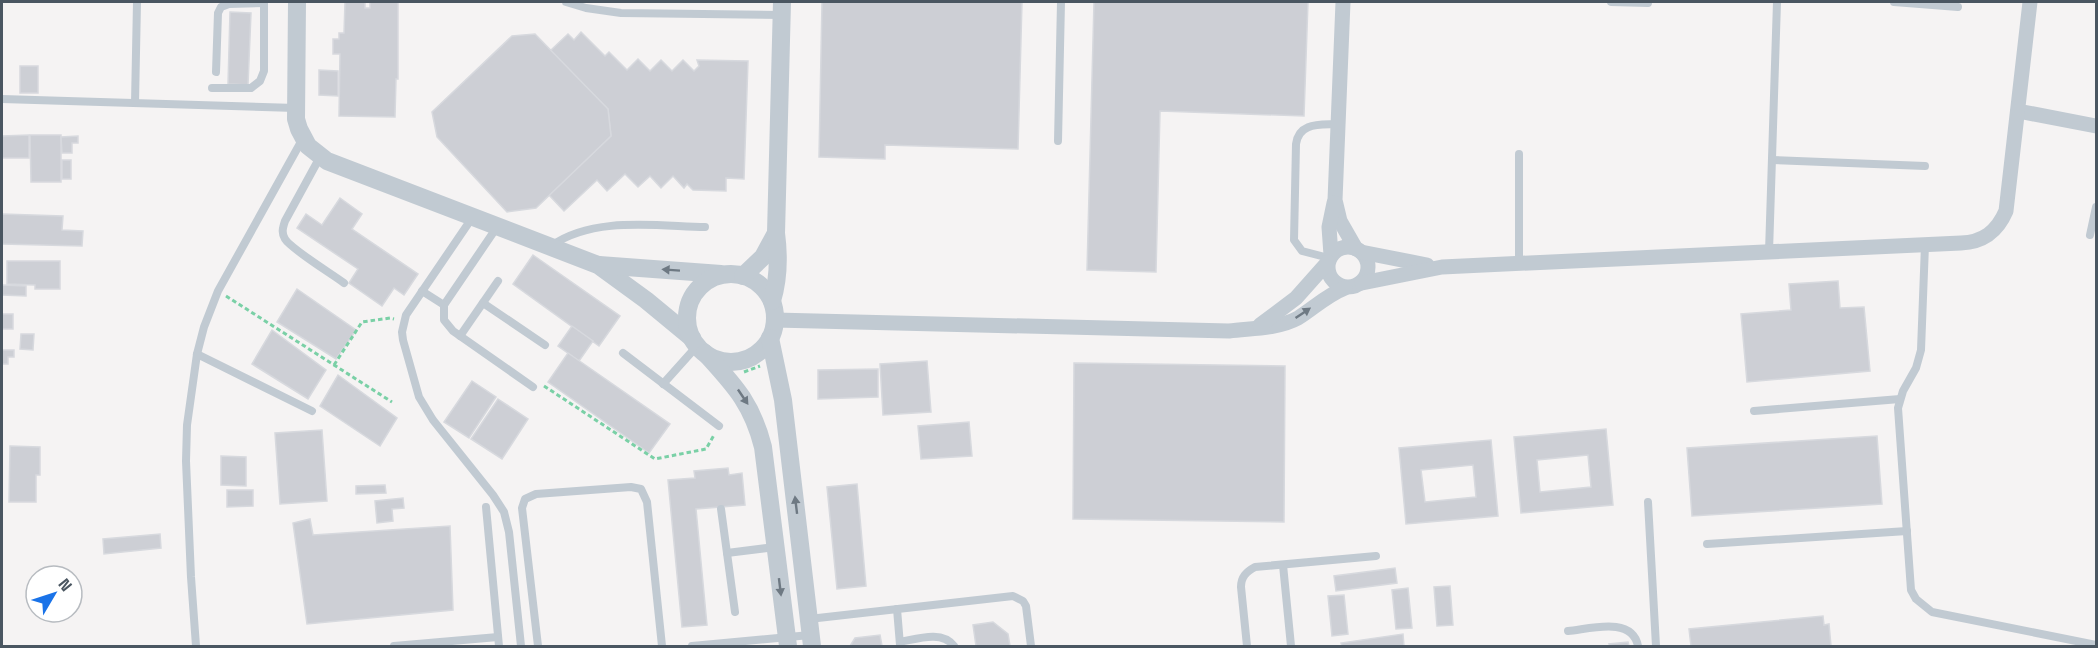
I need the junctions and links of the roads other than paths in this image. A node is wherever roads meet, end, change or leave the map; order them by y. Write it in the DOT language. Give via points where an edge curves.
graph roads {
  1 [pos="137,2"];
  2 [pos="264,2"];
  3 [pos="297,2"];
  4 [pos="566,2"];
  5 [pos="1061,2"];
  6 [pos="1343,2"];
  7 [pos="1611,2"];
  8 [pos="1777,2"];
  9 [pos="1894,2"];
  10 [pos="2030,2"];
  11 [pos="1648,3"];
  12 [pos="1958,7"];
  13 [pos="782,8"];
  14 [pos="216,72"];
  15 [pos="212,88"];
  16 [pos="2,99"];
  17 [pos="135,103"];
  18 [pos="296,108"];
  19 [pos="2018,111"];
  20 [pos="1337,124"];
  21 [pos="2097,126"];
  22 [pos="303,138"];
  23 [pos="1058,141"];
  24 [pos="1519,154"];
  25 [pos="320,158"];
  26 [pos="1772,159"];
  27 [pos="1925,166"];
  28 [pos="1335,200"];
  29 [pos="2097,207"];
  30 [pos="473,217"];
  31 [pos="497,226"];
  32 [pos="705,227"];
  33 [pos="776,233"];
  34 [pos="2090,235"];
  35 [pos="1925,245"];
  36 [pos="550,246"];
  37 [pos="1359,250"];
  38 [pos="1769,252"];
  39 [pos="1329,258"];
  40 [pos="1519,264"];
  41 [pos="598,265"];
  42 [pos="1442,267"];
  43 [pos="736,275"];
  44 [pos="498,281"];
  45 [pos="344,283"];
  46 [pos="1362,283"];
  47 [pos="1345,288"];
  48 [pos="422,291"];
  49 [pos="772,301"];
  50 [pos="483,303"];
  51 [pos="444,305"];
  52 [pos="775,320"];
  53 [pos="1257,327"];
  54 [pos="460,336"];
  55 [pos="770,338"];
  56 [pos="545,345"];
  57 [pos="698,346"];
  58 [pos="623,353"];
  59 [pos="197,354"];
  60 [pos="663,384"];
  61 [pos="533,387"];
  62 [pos="1900,399"];
  63 [pos="312,411"];
  64 [pos="1754,411"];
  65 [pos="719,426"];
  66 [pos="1648,502"];
  67 [pos="486,507"];
  68 [pos="721,509"];
  69 [pos="1907,531"];
  70 [pos="1707,544"];
  71 [pos="776,547"];
  72 [pos="727,553"];
  73 [pos="1376,556"];
  74 [pos="1283,565"];
  75 [pos="897,609"];
  76 [pos="735,612"];
  77 [pos="1568,631"];
  78 [pos="811,634"];
  79 [pos="498,637"];
  80 [pos="787,642"];
  81 [pos="926,642"];
  82 [pos="900,644"];
  83 [pos="2097,645"];
  84 [pos="196,646"];
  85 [pos="394,646"];
  86 [pos="499,646"];
  87 [pos="521,646"];
  88 [pos="538,646"];
  89 [pos="662,646"];
  90 [pos="692,646"];
  91 [pos="954,646"];
  92 [pos="1030,646"];
  93 [pos="1247,646"];
  94 [pos="1291,646"];
  95 [pos="1638,646"];
  96 [pos="1656,646"];
  1 -- 17 [label="lane"];
  2 -- 14 [label="lane" via="221,7"];
  2 -- 15 [label="lane" via="263,76 251,88"];
  3 -- 18 [label="street"];
  4 -- 13 [label="lane" via="621,14"];
  5 -- 23 [label="lane"];
  6 -- 20 [label="street"];
  7 -- 11 [label="lane"];
  8 -- 26 [label="lane"];
  9 -- 12 [label="lane"];
  10 -- 19 [label="street"];
  13 -- 33 [label="street"];
  16 -- 17 [label="lane"];
  17 -- 18 [label="lane"];
  18 -- 22 [label="street"];
  19 -- 21 [label="street"];
  19 -- 35 [label="street" via="2009,199 2001,222 1994,231 1973,242"];
  20 -- 28 [label="street"];
  20 -- 39 [label="lane" via="1307,127 1296,144 1294,240 1302,252"];
  22 -- 25 [label="street"];
  22 -- 59 [label="lane" via="218,291"];
  24 -- 40 [label="lane"];
  25 -- 30 [label="street"];
  25 -- 45 [label="lane" via="282,232 291,245"];
  26 -- 27 [label="lane"];
  26 -- 38 [label="lane"];
  28 -- 37 [label="street" via="1340,221"];
  28 -- 39 [label="street" via="1329,227"];
  29 -- 34 [label="lane"];
  30 -- 31 [label="street"];
  30 -- 48 [label="lane"];
  31 -- 36 [label="street"];
  31 -- 51 [label="lane"];
  32 -- 36 [label="lane" via="596,227 572,233"];
  33 -- 43 [label="street" via="763,257"];
  33 -- 49 [label="street" via="778,274"];
  35 -- 38 [label="street"];
  35 -- 62 [label="lane" via="1921,350"];
  36 -- 41 [label="street"];
  37 -- 39 [label="street" via="1342,247"];
  37 -- 42 [label="street"];
  37 -- 46 [label="street" via="1366,257 1368,271"];
  38 -- 40 [label="street"];
  39 -- 47 [label="street" via="1327,269 1332,281"];
  39 -- 53 [label="street" via="1296,298"];
  40 -- 42 [label="street"];
  43 -- 41 [label="street, one-way"];
  41 -- 57 [label="street" via="646,300"];
  42 -- 46 [label="street"];
  43 -- 49 [label="street" via="760,286"];
  43 -- 57 [label="street" via="715,277 693,296 688,324"];
  44 -- 50 [label="lane"];
  46 -- 47 [label="street"];
  53 -- 47 [label="street, one-way" via="1296,319"];
  48 -- 51 [label="lane"];
  48 -- 87 [label="lane" via="404,323 403,340 415,385 425,409 504,512"];
  49 -- 52 [label="street"];
  50 -- 54 [label="lane"];
  50 -- 56 [label="lane"];
  51 -- 54 [label="lane" via="448,326"];
  52 -- 53 [label="street" via="1208,331"];
  52 -- 55 [label="street"];
  54 -- 61 [label="lane"];
  55 -- 57 [label="street" via="758,353 741,361 716,359"];
  78 -- 55 [label="street, one-way" via="788,442"];
  57 -- 60 [label="lane"];
  57 -- 71 [label="street, one-way" via="730,381 758,427"];
  58 -- 60 [label="lane"];
  59 -- 63 [label="lane"];
  59 -- 84 [label="lane" via="186,461"];
  60 -- 65 [label="lane"];
  62 -- 64 [label="lane"];
  62 -- 69 [label="lane"];
  66 -- 96 [label="lane"];
  67 -- 79 [label="lane"];
  68 -- 72 [label="lane"];
  69 -- 70 [label="lane"];
  69 -- 83 [label="lane" via="1911,590 1932,612"];
  71 -- 72 [label="lane"];
  71 -- 80 [label="street, one-way"];
  72 -- 76 [label="lane"];
  73 -- 74 [label="lane"];
  74 -- 93 [label="lane" via="1255,567 1241,580"];
  74 -- 94 [label="lane"];
  75 -- 78 [label="lane"];
  75 -- 82 [label="lane"];
  75 -- 92 [label="lane" via="1013,596 1026,606"];
  77 -- 95 [label="lane" via="1620,627 1631,632"];
  78 -- 80 [label="lane"];
  79 -- 85 [label="lane"];
  79 -- 86 [label="lane"];
  80 -- 90 [label="lane"];
  81 -- 82 [label="lane"];
  81 -- 91 [label="lane" via="944,637"];
  88 -- 89 [label="lane" via="522,503 536,494 631,487 641,489 648,502"];
}
